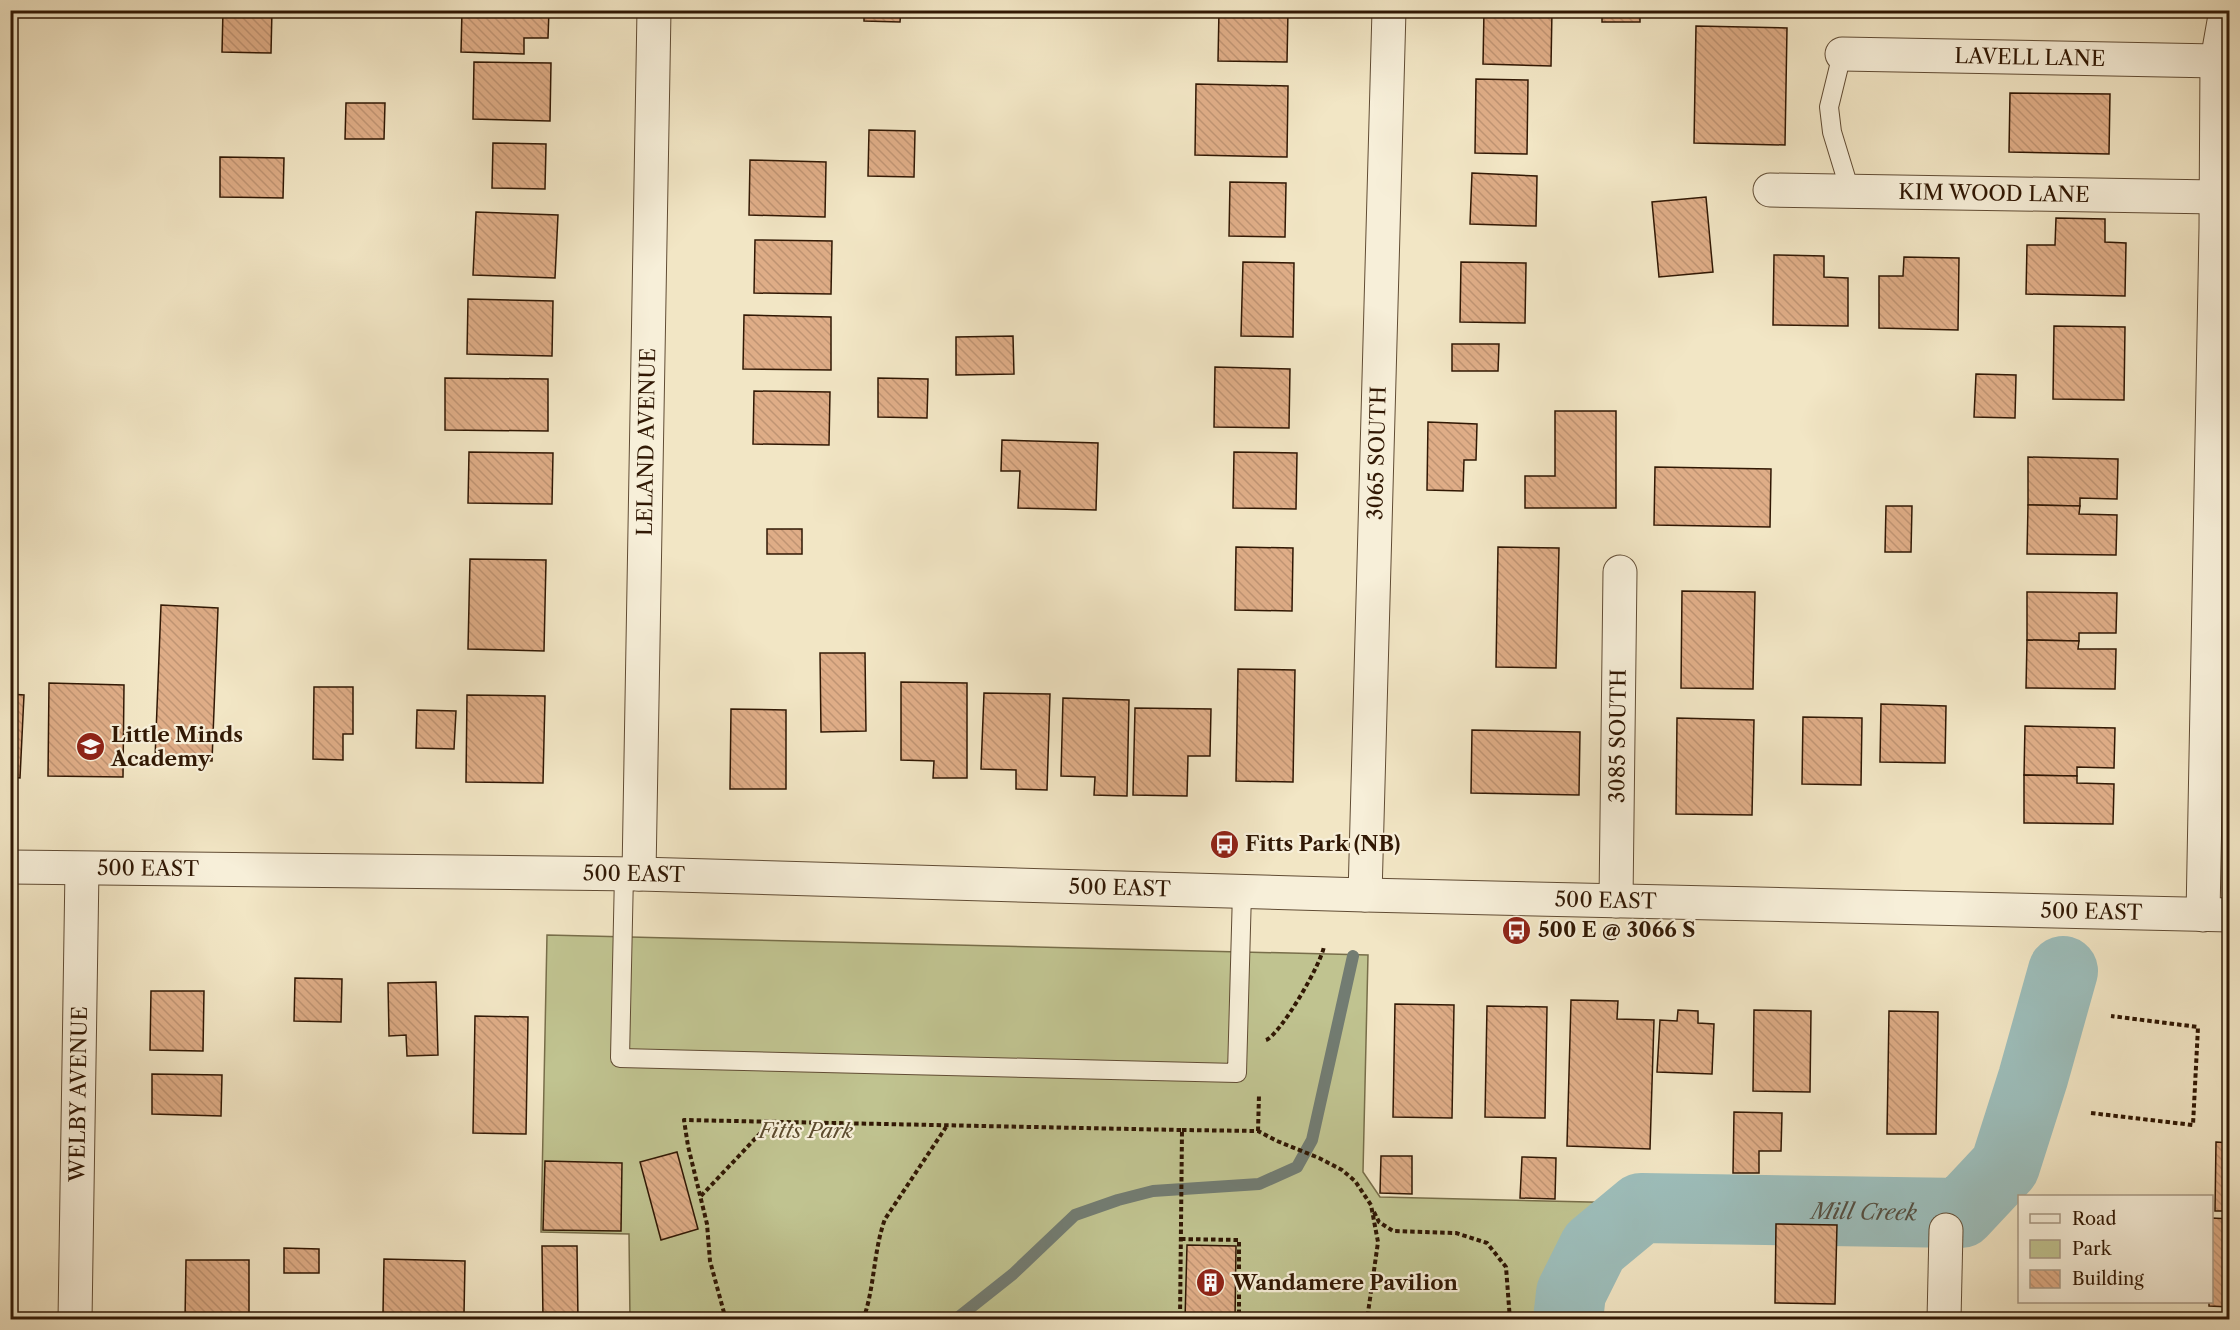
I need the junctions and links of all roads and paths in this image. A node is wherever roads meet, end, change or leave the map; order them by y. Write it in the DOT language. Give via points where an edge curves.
graph roads {
  1 [pos="654,10"];
  2 [pos="1389,10"];
  3 [pos="2226,10"];
  4 [pos="1842,54"];
  5 [pos="2217,61"];
  6 [pos="1770,190"];
  7 [pos="1850,191"];
  8 [pos="2221,218"];
  9 [pos="1620,572"];
  10 [pos="10,867"];
  11 [pos="82,868"];
  12 [pos="631,874"];
  13 [pos="1242,892"];
  14 [pos="1365,895"];
  15 [pos="1616,901"];
  16 [pos="2216,915"];
  17 [pos="1324,946"];
  18 [pos="2111,1016"];
  19 [pos="1259,1042"];
  20 [pos="2091,1113"];
  21 [pos="771,1122"];
  22 [pos="946,1127"];
  23 [pos="1182,1130"];
  24 [pos="701,1197"];
  25 [pos="1371,1205"];
  26 [pos="1946,1230"];
  27 [pos="1181,1239"];
  28 [pos="75,1320"];
  29 [pos="726,1320"];
  30 [pos="862,1320"];
  31 [pos="1179,1320"];
  32 [pos="1239,1320"];
  33 [pos="1367,1320"];
  34 [pos="1510,1320"];
  35 [pos="1944,1320"];
  1 -- 12 [label="street, LELAND AVENUE"];
  2 -- 14 [label="street, 3065 SOUTH"];
  3 -- 5 [label="street"];
  4 -- 5 [label="street, LAVELL LANE"];
  4 -- 7 [label="lane" via="1829,107 1832,132"];
  5 -- 8 [label="street"];
  6 -- 7 [label="street, KIM WOOD LANE"];
  7 -- 8 [label="street, KIM WOOD LANE"];
  8 -- 16 [label="street"];
  9 -- 15 [label="street, 3085 SOUTH"];
  10 -- 11 [label="street, 500 EAST"];
  11 -- 12 [label="street, 500 EAST"];
  11 -- 28 [label="street, WELBY AVENUE"];
  12 -- 13 [label="street, 500 EAST"];
  12 -- 13 [label="lane" via="620,1058 1236,1073"];
  13 -- 14 [label="street, 500 EAST"];
  14 -- 15 [label="street, 500 EAST"];
  15 -- 16 [label="street, 500 EAST"];
  17 -- 19 [label="path" via="1316,969 1287,1017 1271,1038"];
  18 -- 20 [label="path" via="2198,1027 2193,1125"];
  21 -- 22 [label="path"];
  21 -- 24 [label="path"];
  21 -- 24 [label="path" via="684,1120"];
  22 -- 23 [label="path"];
  22 -- 30 [label="path" via="885,1219 869,1303"];
  23 -- 25 [label="path" via="1258,1131 1342,1170"];
  23 -- 27 [label="path"];
  24 -- 29 [label="path" via="710,1261"];
  25 -- 33 [label="path" via="1378,1242"];
  25 -- 34 [label="path" via="1380,1222 1393,1231 1456,1233 1487,1243 1506,1267"];
  26 -- 35 [label="street"];
  27 -- 31 [label="path"];
  27 -- 32 [label="path" via="1239,1240"];
}
